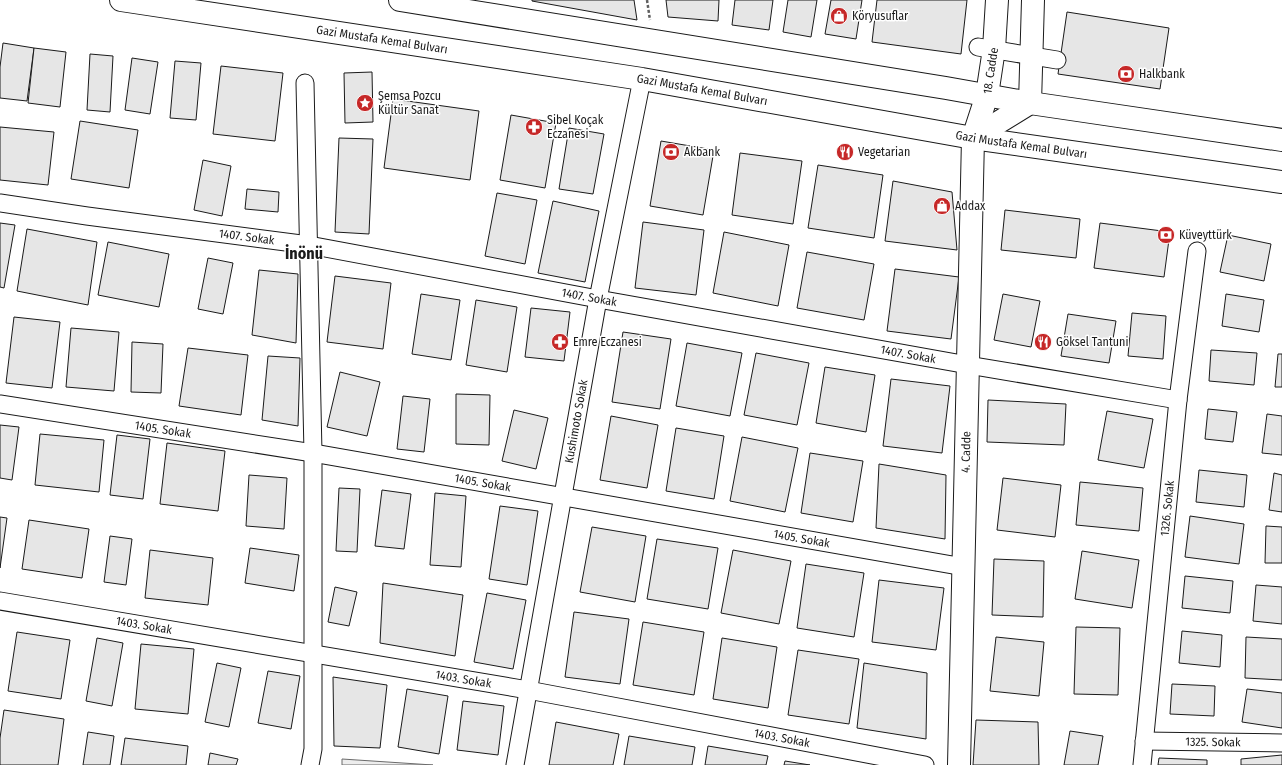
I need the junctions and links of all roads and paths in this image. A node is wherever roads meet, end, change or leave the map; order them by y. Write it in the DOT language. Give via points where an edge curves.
graph roads {
  1 [pos="121,0"];
  2 [pos="400,0"];
  3 [pos="997,0"];
  4 [pos="1033,0"];
  5 [pos="986,48"];
  6 [pos="1031,56"];
  7 [pos="1058,60"];
  8 [pos="642,79"];
  9 [pos="305,83"];
  10 [pos="987,95"];
  11 [pos="1030,103"];
  12 [pos="972,138"];
  13 [pos="1282,140"];
  14 [pos="1282,182"];
  15 [pos="0,203"];
  16 [pos="309,245"];
  17 [pos="1197,251"];
  18 [pos="598,299"];
  19 [pos="968,365"];
  20 [pos="1178,400"];
  21 [pos="0,404"];
  22 [pos="313,453"];
  23 [pos="564,496"];
  24 [pos="964,567"];
  25 [pos="0,601"];
  26 [pos="312,653"];
  27 [pos="528,690"];
  28 [pos="1144,741"];
  29 [pos="1282,743"];
  30 [pos="310,765"];
  31 [pos="515,765"];
  32 [pos="925,765"];
  33 [pos="959,765"];
  34 [pos="1142,765"];
  1 -- 8 [label="main road, Gazi Mustafa Kemal Bulvarı"];
  2 -- 10 [label="main road"];
  3 -- 5 [label="main road, 18. Cadde"];
  4 -- 6 [label="main road"];
  5 -- 6 [label="street"];
  5 -- 10 [label="main road, 18. Cadde"];
  6 -- 7 [label="street"];
  6 -- 11 [label="main road"];
  8 -- 12 [label="main road, Gazi Mustafa Kemal Bulvarı"];
  8 -- 18 [label="street, Kushimoto Sokak"];
  9 -- 16 [label="street"];
  10 -- 11 [label="main road"];
  10 -- 12 [label="main road, 18. Cadde"];
  11 -- 12 [label="main road"];
  11 -- 13 [label="main road"];
  12 -- 14 [label="main road, Gazi Mustafa Kemal Bulvarı"];
  12 -- 19 [label="main road, 4. Cadde"];
  15 -- 16 [label="street, 1407. Sokak"];
  16 -- 18 [label="street, 1407. Sokak"];
  16 -- 22 [label="street"];
  17 -- 20 [label="street, 1326. Sokak"];
  18 -- 19 [label="street, 1407. Sokak"];
  18 -- 23 [label="street, Kushimoto Sokak"];
  19 -- 20 [label="street, 1407. Sokak"];
  19 -- 24 [label="main road, 4. Cadde"];
  20 -- 28 [label="street, 1326. Sokak"];
  21 -- 22 [label="street, 1405. Sokak"];
  22 -- 23 [label="street, 1405. Sokak"];
  22 -- 26 [label="street"];
  23 -- 24 [label="street, 1405. Sokak"];
  23 -- 27 [label="street, Kushimoto Sokak"];
  24 -- 33 [label="main road, 4. Cadde"];
  25 -- 26 [label="street, 1403. Sokak"];
  26 -- 27 [label="street, 1403. Sokak"];
  26 -- 30 [label="street"];
  27 -- 31 [label="street, Kushimoto Sokak"];
  27 -- 32 [label="street, 1403. Sokak"];
  28 -- 29 [label="street, 1325. Sokak"];
  28 -- 34 [label="street, 1326. Sokak"];
}
